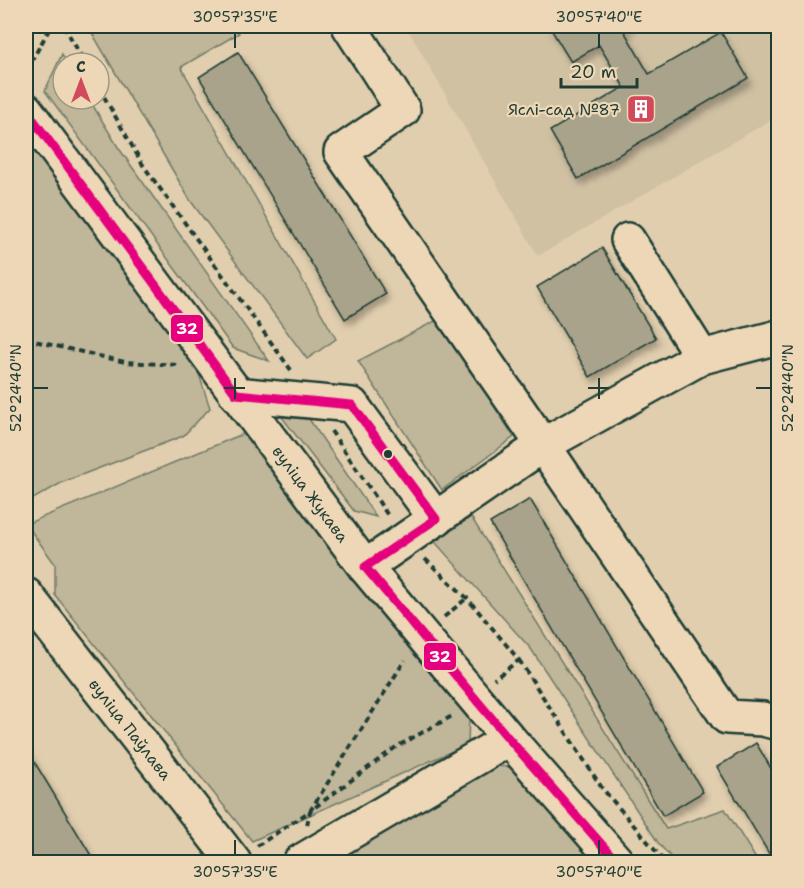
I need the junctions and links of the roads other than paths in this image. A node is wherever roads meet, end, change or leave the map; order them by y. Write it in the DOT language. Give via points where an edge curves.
graph roads {
  1 [pos="349,26"];
  2 [pos="26,110"];
  3 [pos="628,240"];
  4 [pos="778,337"];
  5 [pos="702,357"];
  6 [pos="236,394"];
  7 [pos="543,445"];
  8 [pos="436,519"];
  9 [pos="365,567"];
  10 [pos="26,595"];
  11 [pos="778,723"];
  12 [pos="509,739"];
  13 [pos="303,847"];
  14 [pos="234,862"];
  15 [pos="617,862"];
  1 -- 7 [label="street" via="403,110 341,152"];
  2 -- 6 [label="street, вуліца Жукава"];
  3 -- 5 [label="street"];
  4 -- 5 [label="street"];
  5 -- 7 [label="street"];
  6 -- 8 [label="street" via="352,405"];
  6 -- 9 [label="street, вуліца Жукава"];
  7 -- 8 [label="street"];
  7 -- 11 [label="street" via="727,717"];
  8 -- 9 [label="street"];
  9 -- 12 [label="street, вуліца Жукава"];
  10 -- 14 [label="street, вуліца Паўлава"];
  12 -- 13 [label="street"];
  12 -- 15 [label="street, вуліца Жукава"];
}
